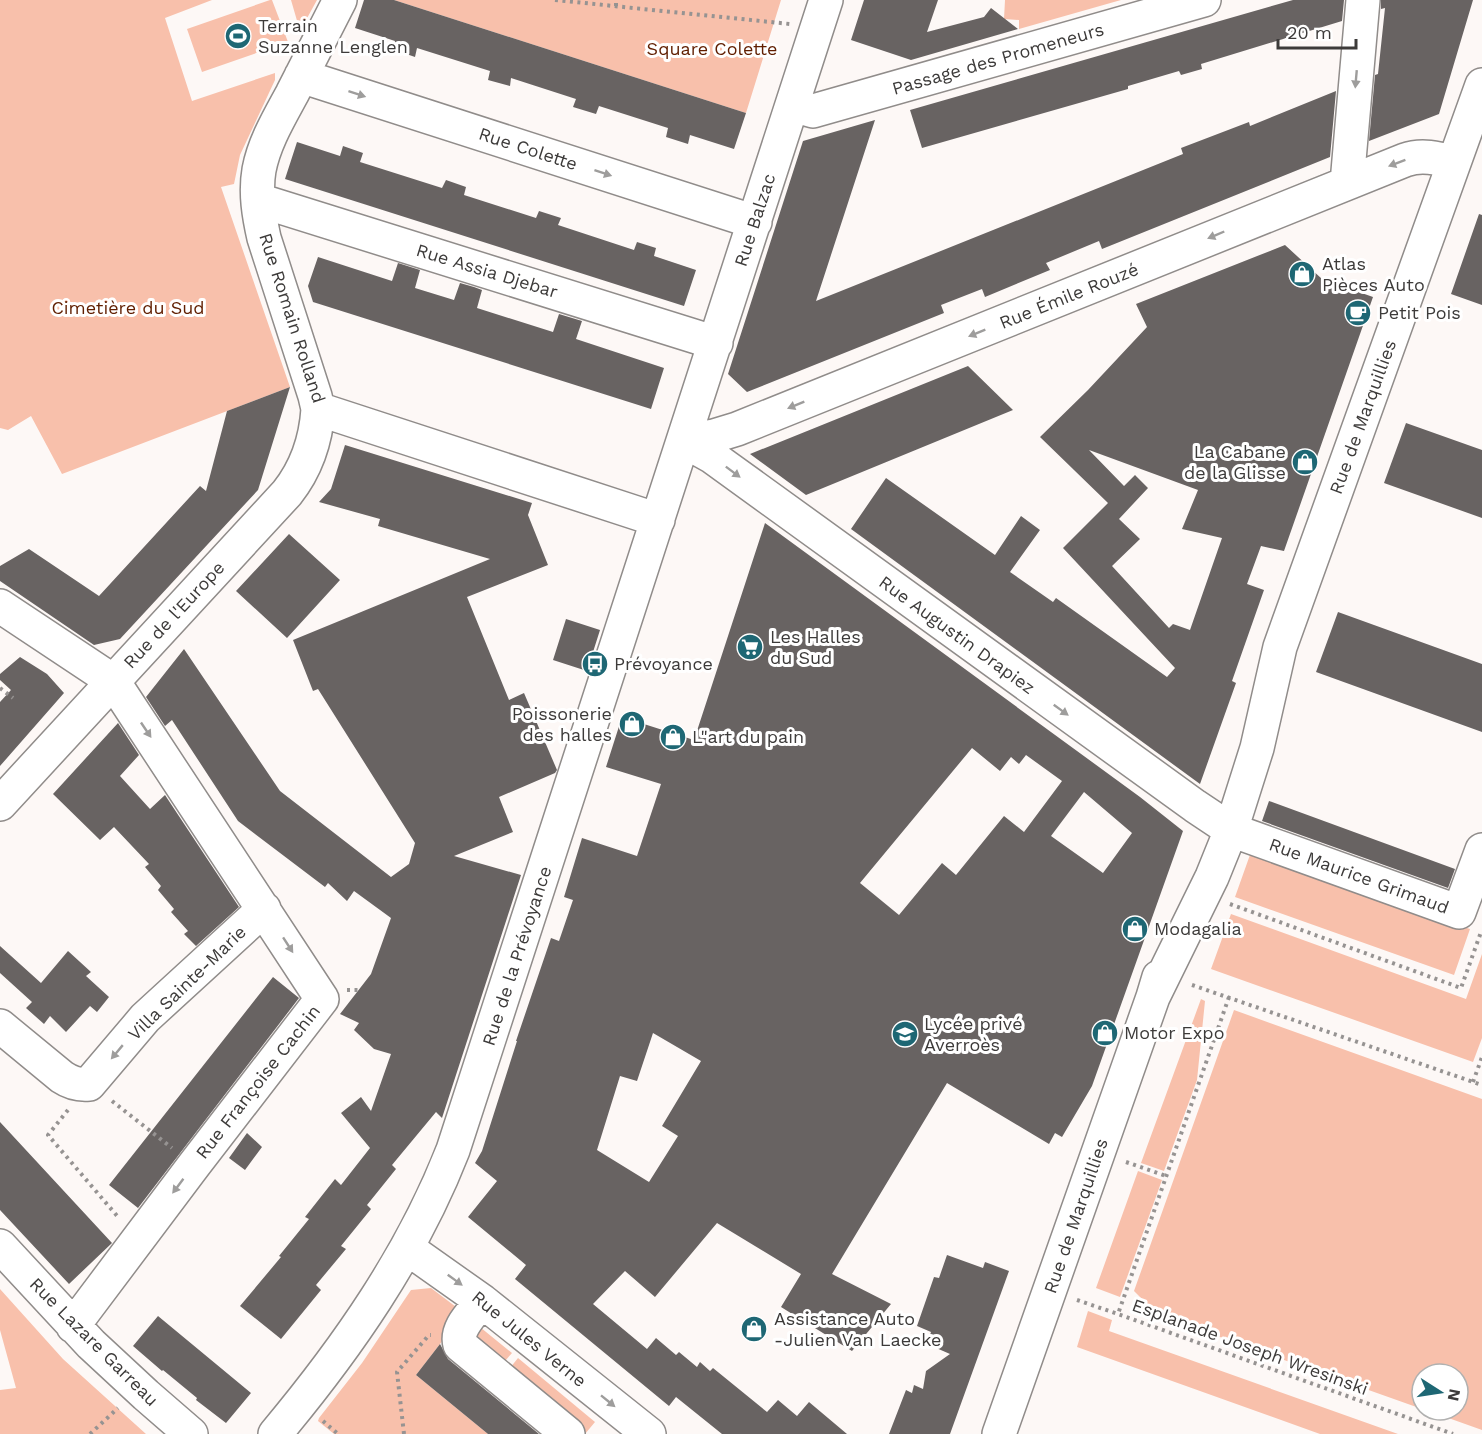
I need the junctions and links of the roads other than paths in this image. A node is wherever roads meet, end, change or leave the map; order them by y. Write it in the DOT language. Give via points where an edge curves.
graph roads {
  1 [pos="340,0"];
  2 [pos="1204,0"];
  3 [pos="1363,0"];
  4 [pos="822,13"];
  5 [pos="301,76"];
  6 [pos="1482,85"];
  7 [pos="792,105"];
  8 [pos="1454,164"];
  9 [pos="1347,183"];
  10 [pos="258,200"];
  11 [pos="755,222"];
  12 [pos="716,343"];
  13 [pos="318,409"];
  14 [pos="684,441"];
  15 [pos="658,520"];
  16 [pos="0,606"];
  17 [pos="113,681"];
  18 [pos="0,804"];
  19 [pos="1222,824"];
  20 [pos="1482,850"];
  21 [pos="264,909"];
  22 [pos="0,1026"];
  23 [pos="0,1246"];
  24 [pos="407,1248"];
  25 [pos="482,1301"];
  26 [pos="73,1326"];
  27 [pos="191,1434"];
  28 [pos="275,1434"];
  29 [pos="568,1434"];
  30 [pos="649,1434"];
  31 [pos="999,1434"];
  1 -- 5 [label="street, Rue Romain Rolland"];
  2 -- 7 [label="street, Passage des Promeneurs" via="813,111"];
  3 -- 9 [label="street, one-way"];
  4 -- 7 [label="street, Rue Balzac"];
  5 -- 10 [label="street, Rue Romain Rolland" via="264,152"];
  5 -- 11 [label="street, Rue Colette, one-way"];
  6 -- 8 [label="street, Rue de Marquillies"];
  7 -- 11 [label="street, Rue Balzac"];
  8 -- 9 [label="street, Rue Émile Rouzé, one-way" via="1418,157"];
  8 -- 19 [label="street, Rue de Marquillies" via="1280,647 1262,683"];
  9 -- 14 [label="street, Rue Émile Rouzé, one-way" via="737,429"];
  10 -- 12 [label="street, Rue Assia Djebar"];
  10 -- 13 [label="street, Rue Romain Rolland" via="264,238"];
  11 -- 12 [label="street, Rue Balzac"];
  12 -- 14 [label="street, Rue Balzac"];
  13 -- 15 [label="street, Rue Romain Rolland"];
  13 -- 17 [label="street, Rue de l'Europe" via="311,448 296,482"];
  14 -- 15 [label="street, Rue de la Prévoyance"];
  14 -- 19 [label="street, Rue Augustin Drapiez, one-way" via="711,456"];
  15 -- 24 [label="street, Rue de la Prévoyance" via="462,1125 441,1180"];
  16 -- 17 [label="street"];
  17 -- 18 [label="street, Rue de l'Europe"];
  17 -- 21 [label="street, Rue Françoise Cachin, one-way"];
  19 -- 20 [label="street, Rue Maurice Grimaud" via="1459,912"];
  19 -- 31 [label="street, Rue de Marquillies" via="1171,937"];
  21 -- 22 [label="street, Villa Sainte-Marie, one-way" via="145,1018 89,1084 71,1083"];
  21 -- 26 [label="street, Rue Françoise Cachin, one-way" via="322,999"];
  23 -- 26 [label="street, Rue Lazare Garreau"];
  24 -- 25 [label="street, Rue Jules Verne, one-way"];
  24 -- 28 [label="street, Rue de la Prévoyance" via="328,1368"];
  25 -- 29 [label="street" via="459,1330 460,1345"];
  25 -- 30 [label="street, Rue Jules Verne, one-way"];
  26 -- 27 [label="street, Rue Lazare Garreau"];
}
